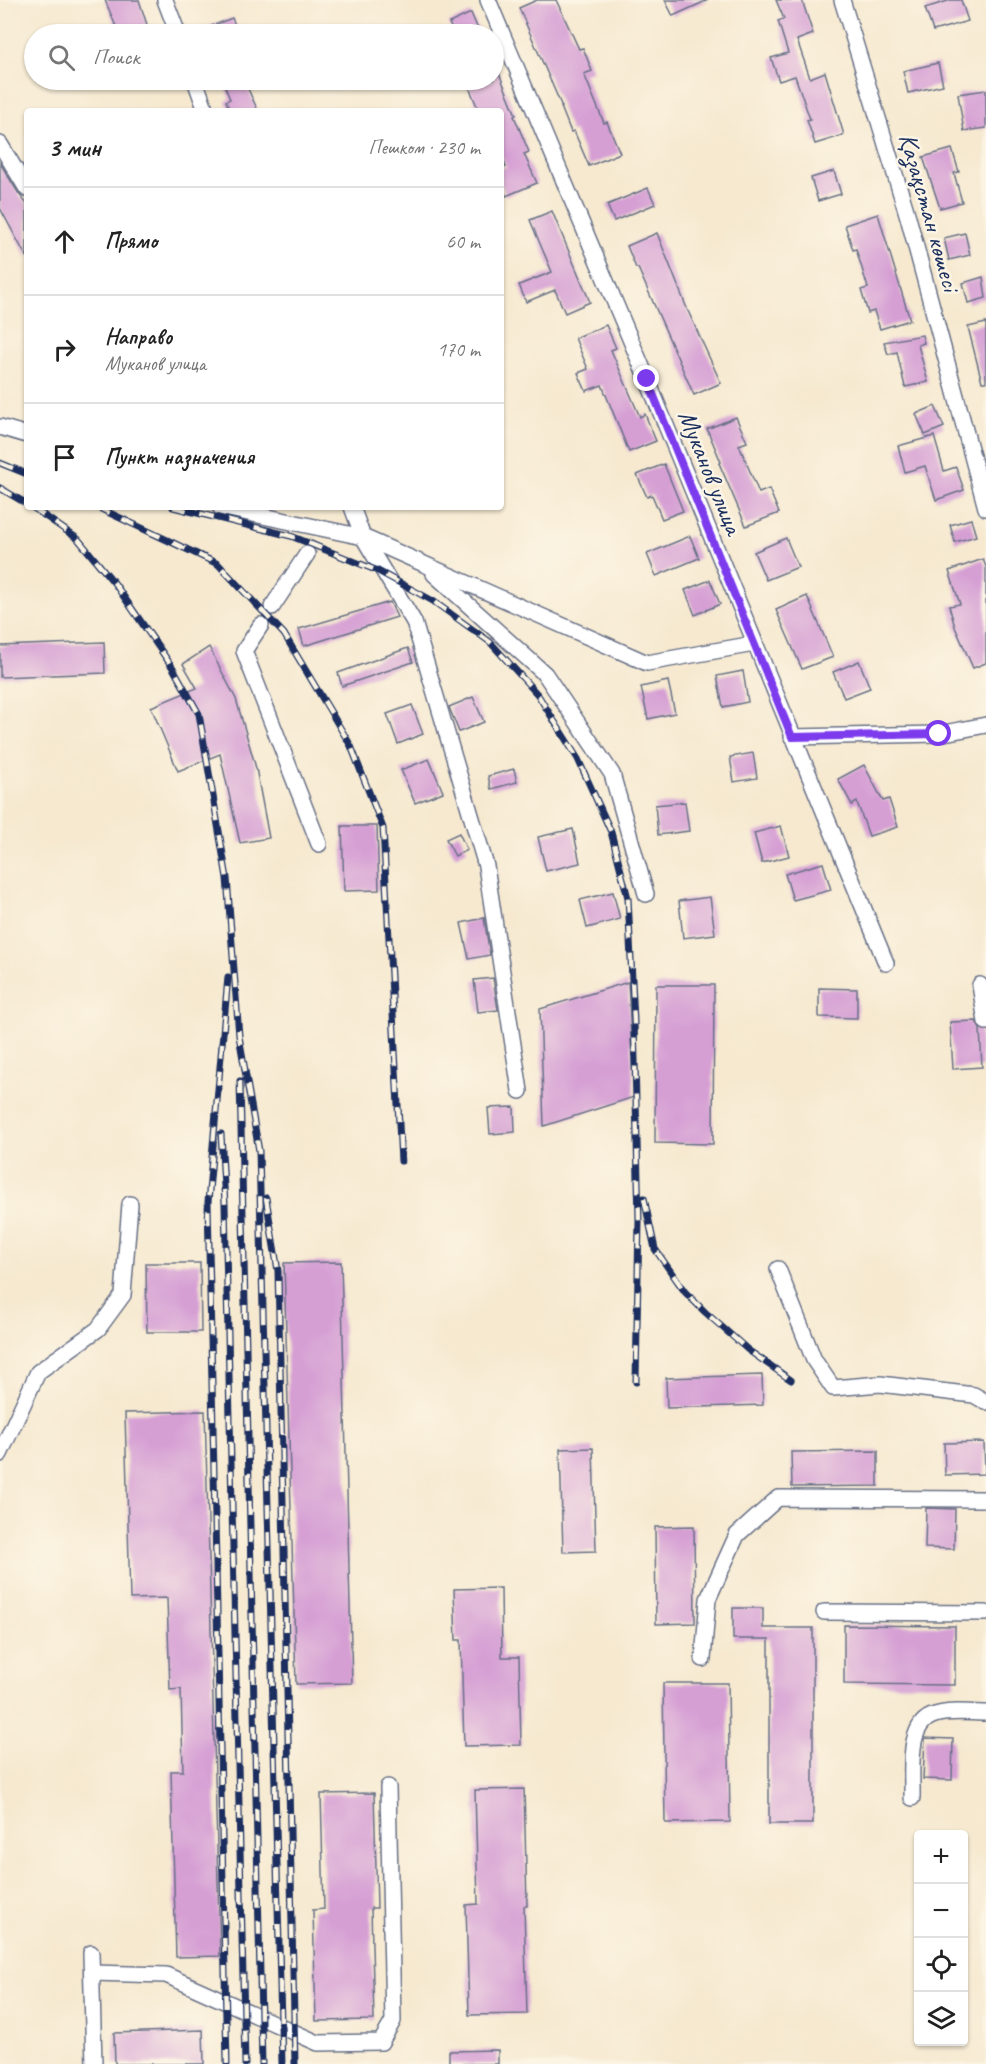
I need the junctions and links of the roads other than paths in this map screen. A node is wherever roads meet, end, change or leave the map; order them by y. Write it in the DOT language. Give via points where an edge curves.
graph roads {
  1 [pos="165,0"];
  2 [pos="488,0"];
  3 [pos="842,0"];
  4 [pos="174,24"];
  5 [pos="498,24"];
  6 [pos="504,38"];
  7 [pos="199,90"];
  8 [pos="205,108"];
  9 [pos="0,144"];
  10 [pos="24,184"];
  11 [pos="0,427"];
  12 [pos="24,434"];
  13 [pos="986,508"];
  14 [pos="232,510"];
  15 [pos="353,510"];
  16 [pos="363,537"];
  17 [pos="307,554"];
  18 [pos="423,564"];
  19 [pos="272,607"];
  20 [pos="261,625"];
  21 [pos="754,644"];
  22 [pos="986,725"];
  23 [pos="792,737"];
  24 [pos="319,844"];
  25 [pos="646,894"];
  26 [pos="886,963"];
  27 [pos="980,985"];
  28 [pos="986,1022"];
  29 [pos="520,1091"];
  30 [pos="130,1204"];
  31 [pos="778,1269"];
  32 [pos="986,1402"];
  33 [pos="0,1454"];
  34 [pos="986,1499"];
  35 [pos="824,1612"];
  36 [pos="986,1613"];
  37 [pos="703,1659"];
  38 [pos="986,1713"];
  39 [pos="388,1787"];
  40 [pos="912,1798"];
  41 [pos="91,1953"];
  42 [pos="92,1973"];
  43 [pos="94,2064"];
  1 -- 4 [label="street"];
  2 -- 5 [label="street, Муканов улица"];
  3 -- 13 [label="street, Қазақстан көшесі" via="908,217"];
  6 -- 21 [label="street, Муканов улица"];
  7 -- 8 [label="street"];
  9 -- 10 [label="street"];
  11 -- 12 [label="street"];
  14 -- 16 [label="street" via="322,533"];
  15 -- 16 [label="street"];
  16 -- 18 [label="street"];
  16 -- 29 [label="street" via="414,622 486,866"];
  17 -- 19 [label="street"];
  18 -- 21 [label="street" via="647,663"];
  18 -- 25 [label="street" via="545,674 612,774"];
  20 -- 24 [label="street" via="244,651"];
  21 -- 23 [label="street, Муканов улица"];
  22 -- 23 [label="street" via="939,734"];
  23 -- 26 [label="street, Муканов улица"];
  27 -- 28 [label="street"];
  30 -- 33 [label="street" via="123,1295 98,1329 38,1372"];
  31 -- 32 [label="street" via="814,1360 833,1388 880,1384 974,1395"];
  34 -- 37 [label="street" via="778,1498 737,1535 708,1599"];
  35 -- 36 [label="street"];
  38 -- 40 [label="street" via="934,1715 921,1722 913,1737"];
  39 -- 42 [label="street" via="393,2021 381,2042 318,2043 165,1975"];
  41 -- 42 [label="street"];
  42 -- 43 [label="street"];
}
